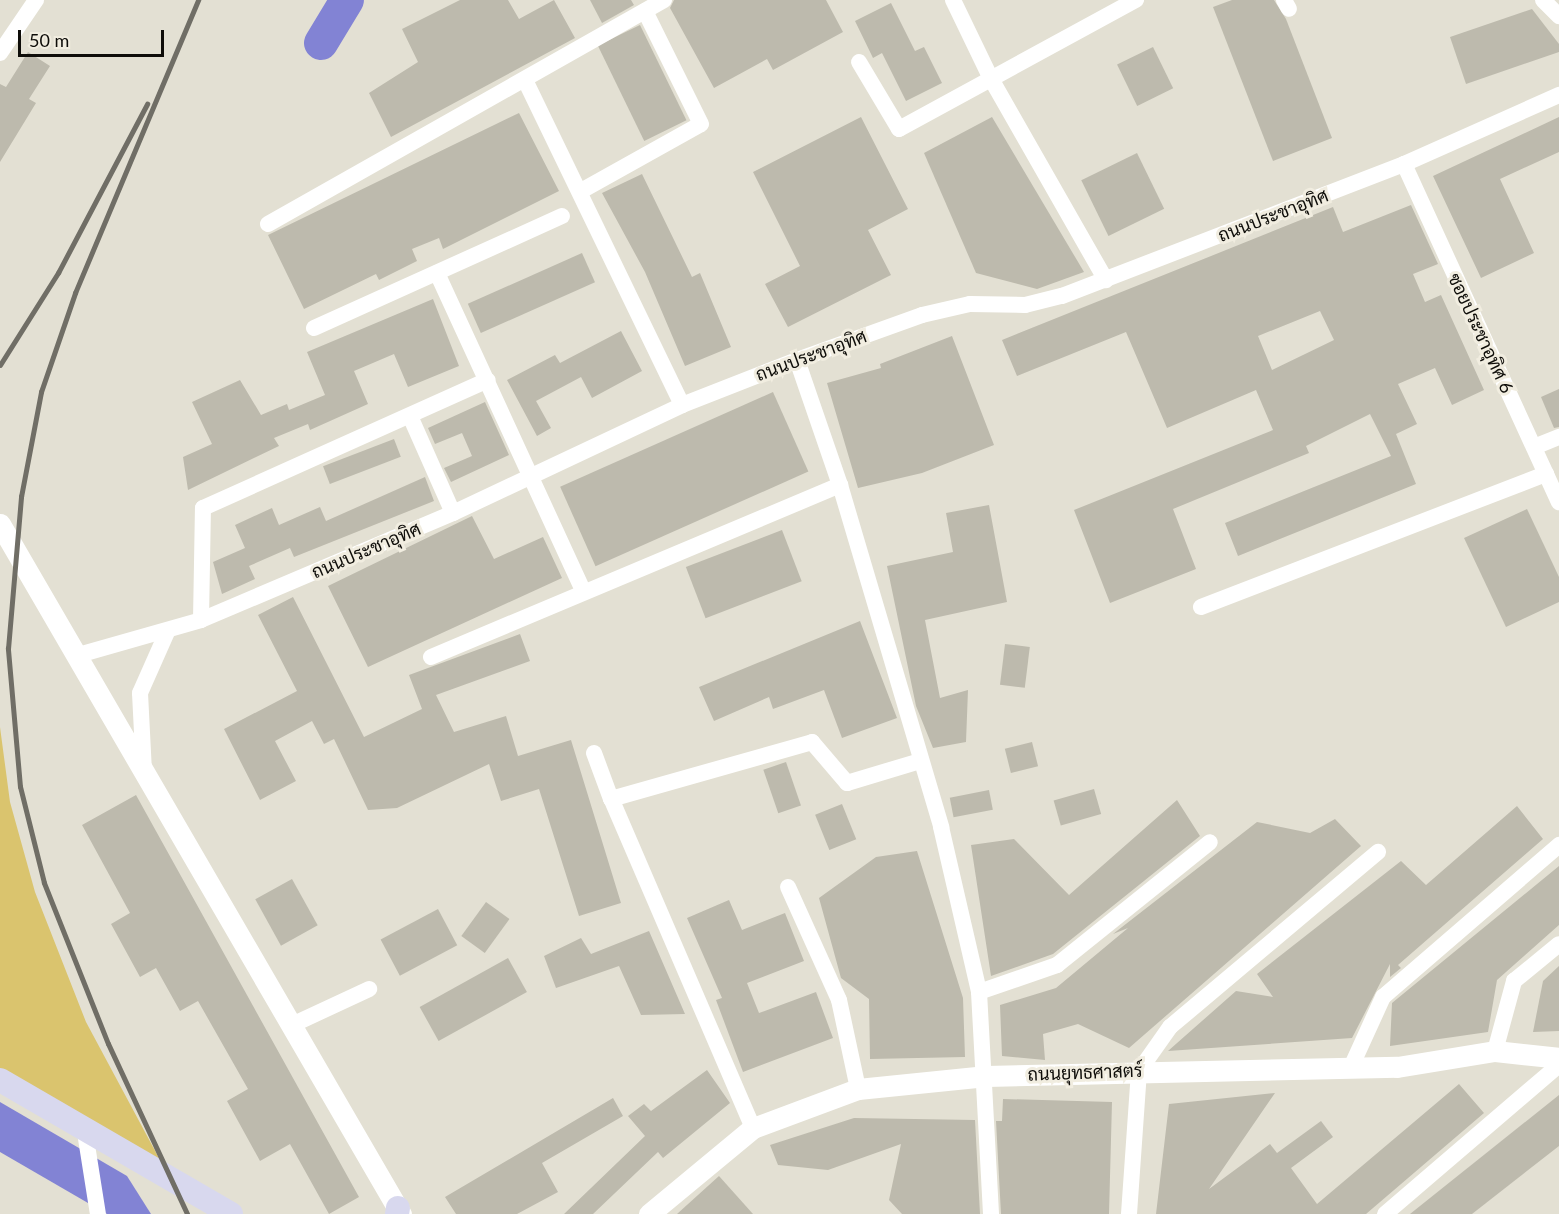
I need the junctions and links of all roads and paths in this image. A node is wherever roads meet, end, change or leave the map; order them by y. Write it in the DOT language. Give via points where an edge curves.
graph roads {
  1 [pos="36,0"];
  2 [pos="664,0"];
  3 [pos="953,0"];
  4 [pos="1136,0"];
  5 [pos="1543,0"];
  6 [pos="645,11"];
  7 [pos="1559,16"];
  8 [pos="0,53"];
  9 [pos="859,62"];
  10 [pos="990,77"];
  11 [pos="525,80"];
  12 [pos="1559,94"];
  13 [pos="1404,164"];
  14 [pos="580,190"];
  15 [pos="562,216"];
  16 [pos="268,224"];
  17 [pos="437,273"];
  18 [pos="1106,280"];
  19 [pos="314,328"];
  20 [pos="796,360"];
  21 [pos="488,380"];
  22 [pos="682,405"];
  23 [pos="410,416"];
  24 [pos="1559,437"];
  25 [pos="1534,447"];
  26 [pos="532,474"];
  27 [pos="1546,474"];
  28 [pos="840,485"];
  29 [pos="1559,502"];
  30 [pos="453,513"];
  31 [pos="0,524"];
  32 [pos="583,590"];
  33 [pos="1201,607"];
  34 [pos="201,620"];
  35 [pos="167,632"];
  36 [pos="75,656"];
  37 [pos="431,657"];
  38 [pos="594,753"];
  39 [pos="920,760"];
  40 [pos="145,776"];
  41 [pos="611,799"];
  42 [pos="1209,842"];
  43 [pos="1559,845"];
  44 [pos="1378,852"];
  45 [pos="788,887"];
  46 [pos="1559,944"];
  47 [pos="369,989"];
  48 [pos="979,992"];
  49 [pos="294,1024"];
  50 [pos="1495,1051"];
  51 [pos="1559,1059"];
  52 [pos="1352,1065"];
  53 [pos="1559,1065"];
  54 [pos="1139,1071"];
  55 [pos="986,1076"];
  56 [pos="0,1080"];
  57 [pos="858,1089"];
  58 [pos="753,1128"];
  59 [pos="85,1134"];
  60 [pos="399,1212"];
  61 [pos="98,1214"];
  62 [pos="231,1214"];
  63 [pos="649,1214"];
  64 [pos="991,1214"];
  65 [pos="1129,1214"];
  66 [pos="1385,1214"];
  1 -- 8 [label="street"];
  2 -- 6 [label="street"];
  3 -- 10 [label="street"];
  4 -- 10 [label="street"];
  5 -- 7 [label="street"];
  6 -- 11 [label="street"];
  6 -- 14 [label="street" via="701,124"];
  9 -- 10 [label="street" via="899,129"];
  10 -- 18 [label="street"];
  11 -- 14 [label="street"];
  11 -- 16 [label="street"];
  12 -- 13 [label="street, ถนนประชาอุทิศ"];
  13 -- 18 [label="street, ถนนประชาอุทิศ"];
  13 -- 25 [label="street, ซอยประชาอุทิศ 6"];
  14 -- 22 [label="street"];
  15 -- 17 [label="street"];
  17 -- 19 [label="street"];
  17 -- 21 [label="street"];
  18 -- 20 [label="street, ถนนประชาอุทิศ" via="1025,306 970,304 922,315"];
  20 -- 22 [label="street, ถนนประชาอุทิศ"];
  20 -- 28 [label="street"];
  21 -- 23 [label="street"];
  21 -- 26 [label="street"];
  22 -- 26 [label="street, ถนนประชาอุทิศ"];
  23 -- 30 [label="street"];
  23 -- 34 [label="street" via="203,508"];
  24 -- 25 [label="street"];
  25 -- 27 [label="street, ซอยประชาอุทิศ 6"];
  26 -- 30 [label="street, ถนนประชาอุทิศ"];
  26 -- 32 [label="street"];
  27 -- 29 [label="street, ซอยประชาอุทิศ 6"];
  27 -- 33 [label="street"];
  28 -- 32 [label="street"];
  28 -- 39 [label="street"];
  30 -- 34 [label="street, ถนนประชาอุทิศ"];
  31 -- 36 [label="street"];
  32 -- 37 [label="street"];
  34 -- 35 [label="street, ถนนประชาอุทิศ"];
  35 -- 36 [label="street, ถนนประชาอุทิศ"];
  35 -- 40 [label="street" via="141,693"];
  36 -- 40 [label="street"];
  38 -- 41 [label="street"];
  39 -- 41 [label="street" via="847,783 812,742"];
  39 -- 48 [label="street"];
  40 -- 49 [label="street"];
  41 -- 58 [label="street"];
  42 -- 48 [label="street" via="1057,965"];
  43 -- 52 [label="street" via="1383,997"];
  44 -- 54 [label="street" via="1170,1027"];
  45 -- 57 [label="street" via="839,999"];
  46 -- 50 [label="street" via="1514,981"];
  47 -- 49 [label="street"];
  48 -- 55 [label="street"];
  49 -- 60 [label="street"];
  50 -- 51 [label="street, ถนนยุทธศาสตร์"];
  50 -- 52 [label="street, ถนนยุทธศาสตร์" via="1396,1067"];
  52 -- 54 [label="street, ถนนยุทธศาสตร์"];
  53 -- 66 [label="street"];
  54 -- 55 [label="street, ถนนยุทธศาสตร์"];
  54 -- 65 [label="street"];
  55 -- 57 [label="street, ถนนยุทธศาสตร์"];
  55 -- 64 [label="street"];
  56 -- 59 [label="main road"];
  57 -- 58 [label="street, ถนนยุทธศาสตร์"];
  58 -- 63 [label="street, ถนนยุทธศาสตร์"];
  59 -- 61 [label="street"];
  59 -- 62 [label="main road"];
}
